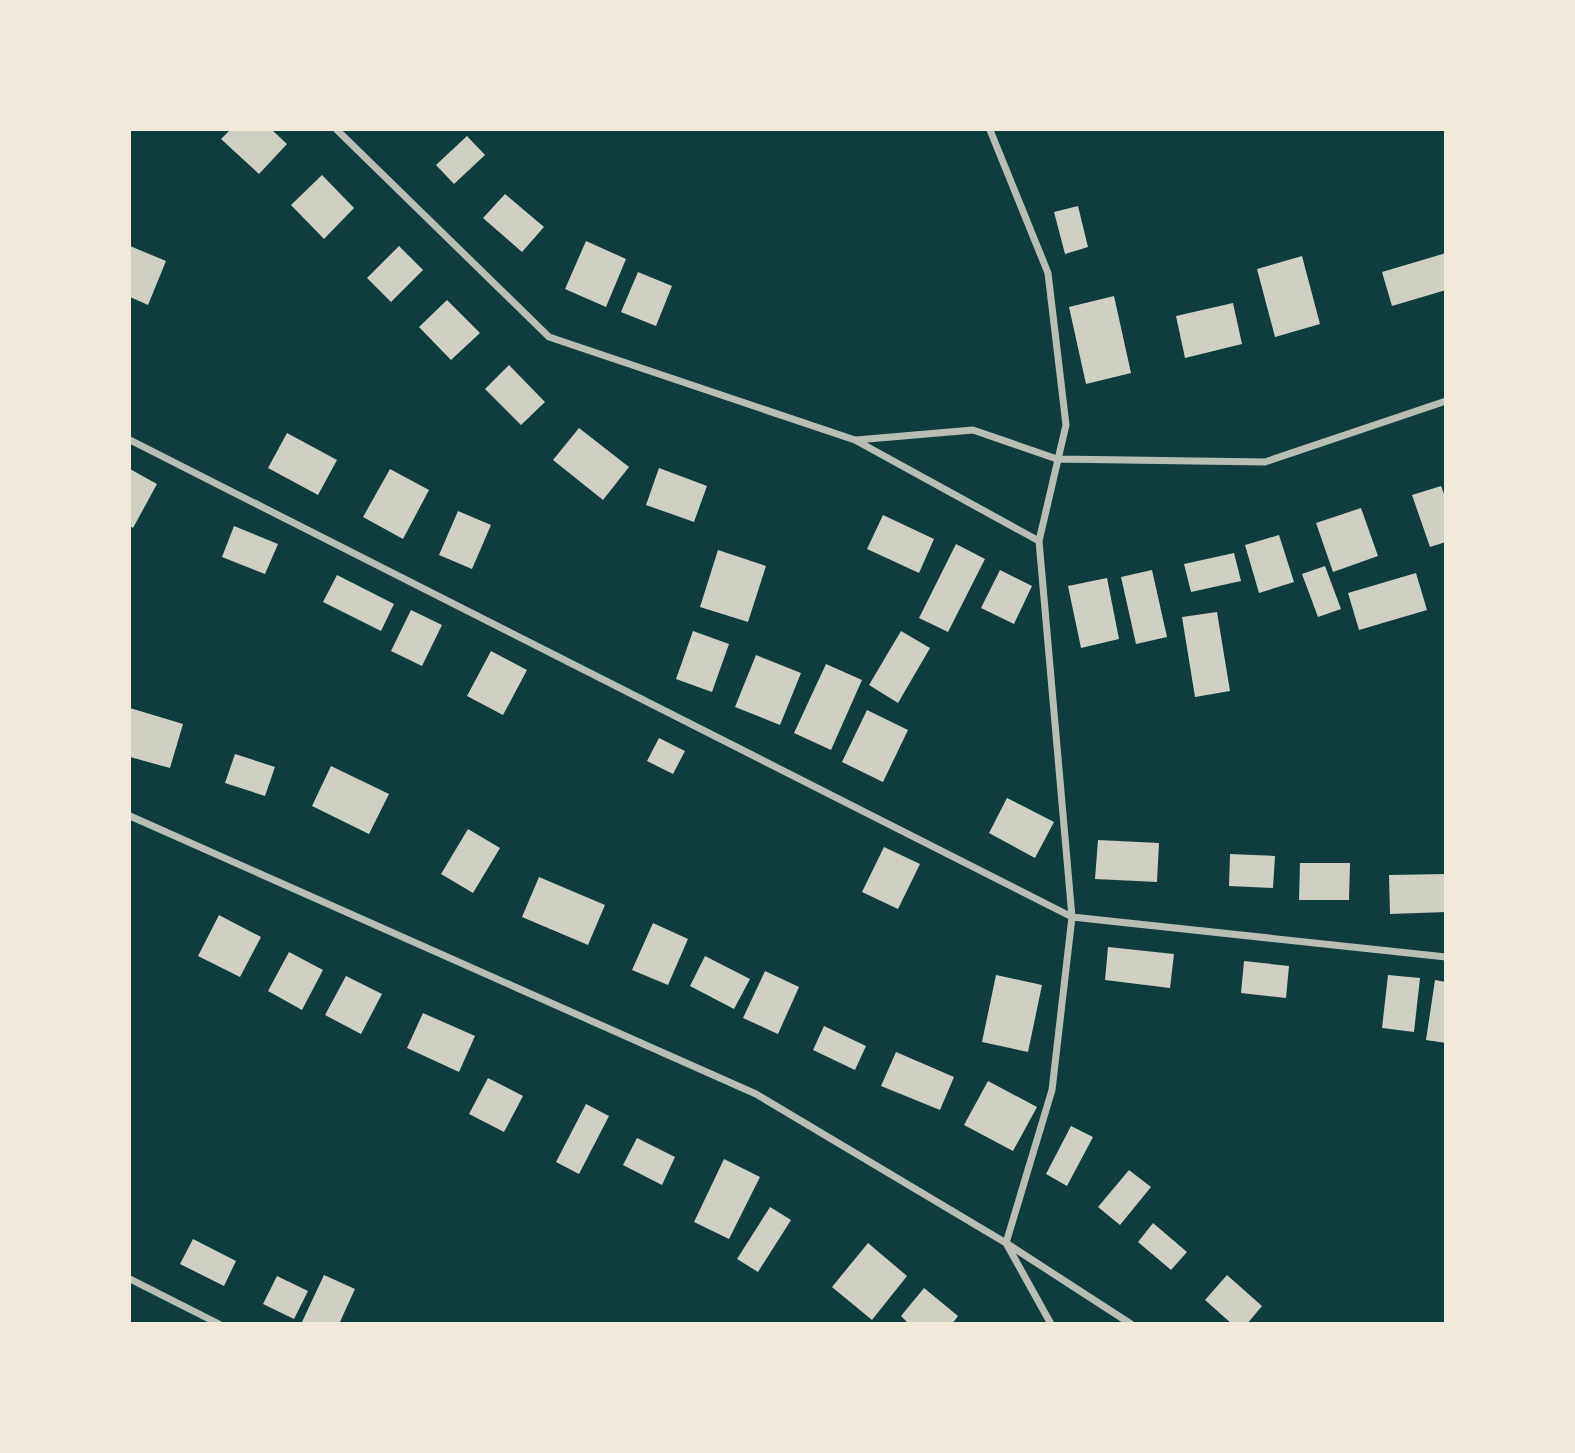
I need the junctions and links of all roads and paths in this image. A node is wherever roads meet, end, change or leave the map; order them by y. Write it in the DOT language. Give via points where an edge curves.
graph roads {
  1 [pos="337,130"];
  2 [pos="990,130"];
  3 [pos="1446,401"];
  4 [pos="130,440"];
  5 [pos="855,440"];
  6 [pos="1057,459"];
  7 [pos="1038,541"];
  8 [pos="130,816"];
  9 [pos="1072,917"];
  10 [pos="1446,957"];
  11 [pos="1006,1243"];
  12 [pos="130,1279"];
  13 [pos="219,1324"];
  14 [pos="1051,1324"];
  15 [pos="1131,1324"];
  1 -- 5 [label="street" via="548,337"];
  2 -- 6 [label="street" via="1048,273 1066,425"];
  3 -- 6 [label="street" via="1265,462"];
  4 -- 9 [label="street"];
  5 -- 6 [label="street" via="973,430"];
  5 -- 7 [label="street"];
  6 -- 7 [label="street"];
  7 -- 9 [label="street"];
  8 -- 11 [label="street" via="756,1094"];
  9 -- 10 [label="street"];
  9 -- 11 [label="street" via="1052,1090"];
  11 -- 14 [label="street"];
  11 -- 15 [label="street"];
  12 -- 13 [label="street"];
}
